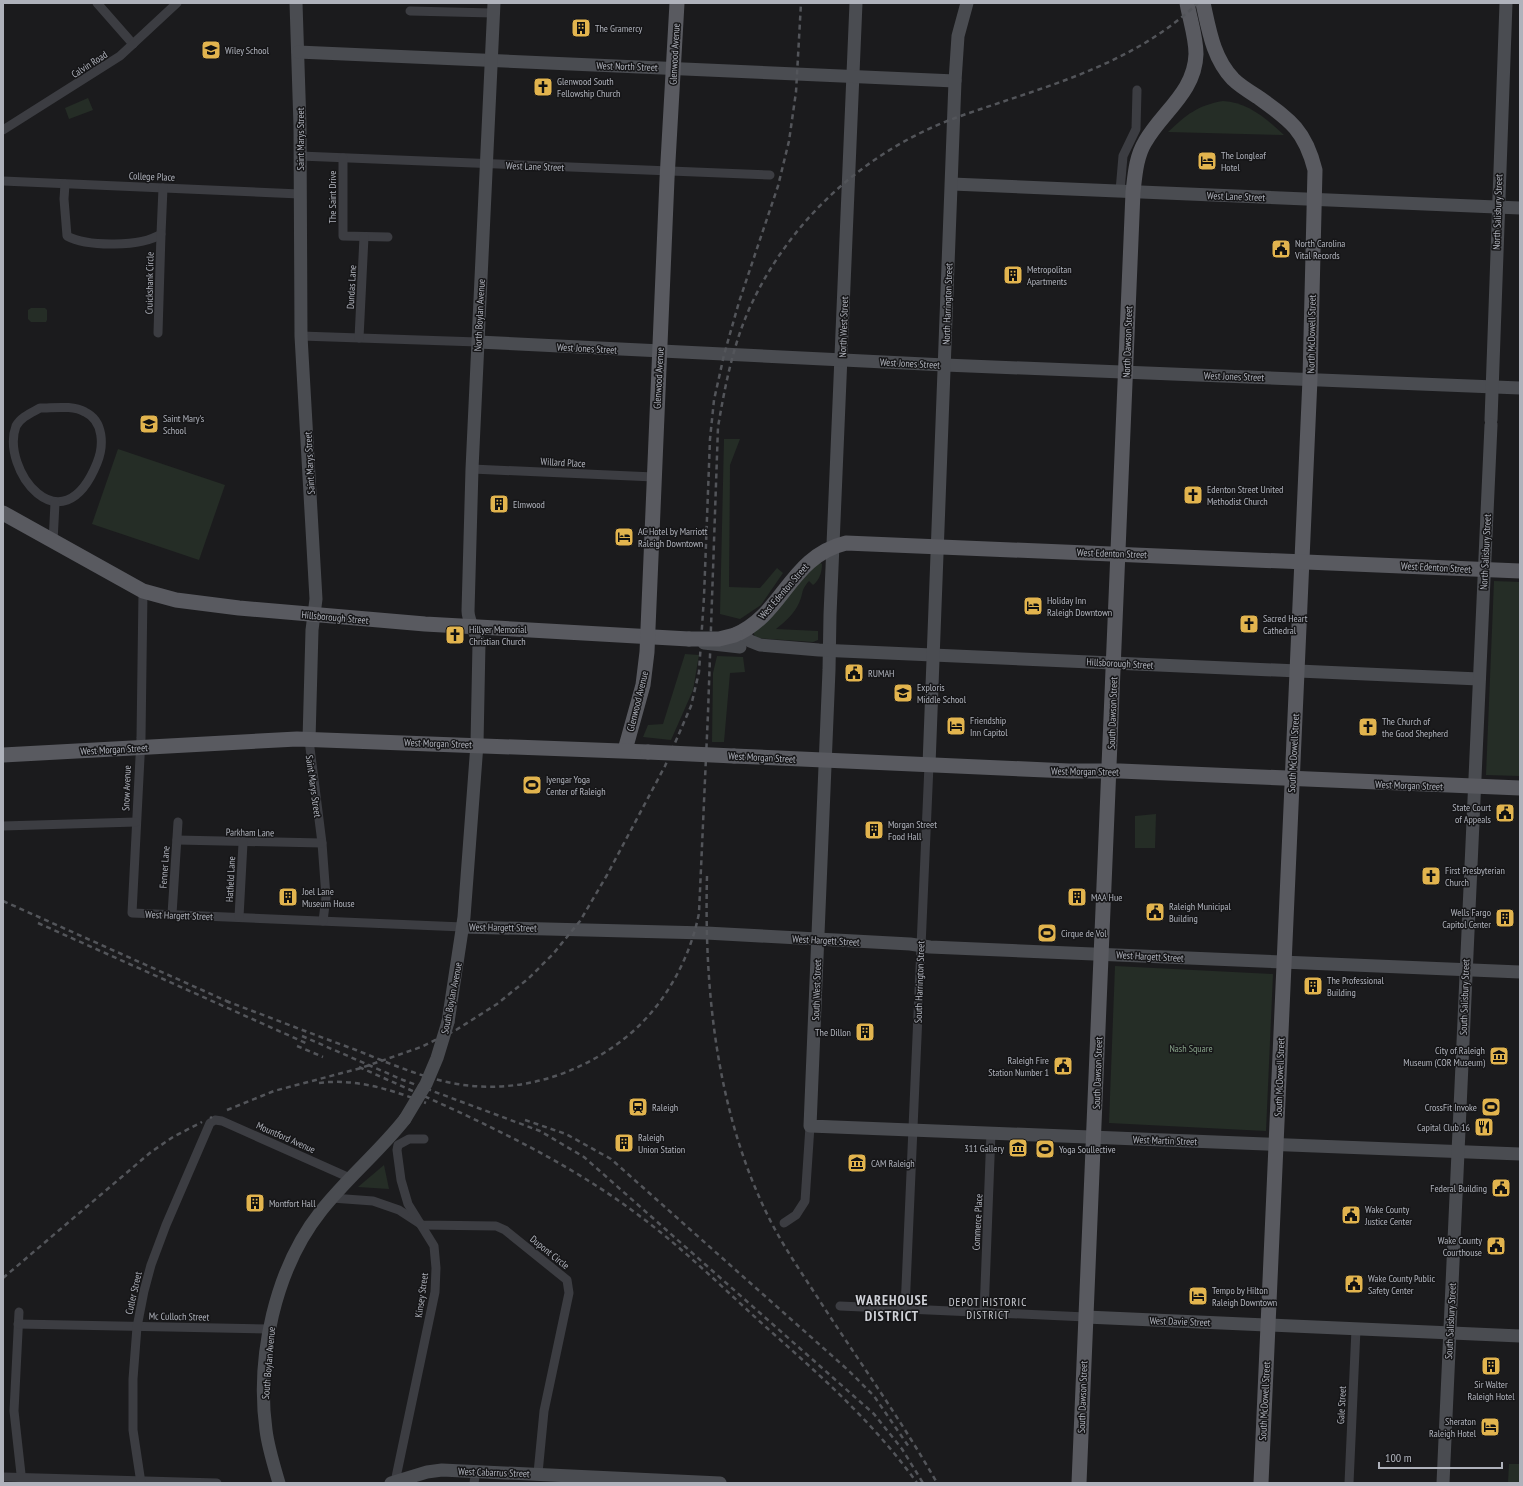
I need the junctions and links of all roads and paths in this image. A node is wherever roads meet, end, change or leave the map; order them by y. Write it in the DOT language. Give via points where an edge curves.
graph roads {
  1 [pos="97,3"];
  2 [pos="177,3"];
  3 [pos="296,3"];
  4 [pos="676,3"];
  5 [pos="856,3"];
  6 [pos="967,3"];
  7 [pos="1187,3"];
  8 [pos="1203,3"];
  9 [pos="1506,3"];
  10 [pos="435,7"];
  11 [pos="494,8"];
  12 [pos="410,11"];
  13 [pos="133,44"];
  14 [pos="298,52"];
  15 [pos="491,60"];
  16 [pos="674,69"];
  17 [pos="853,77"];
  18 [pos="955,82"];
  19 [pos="1137,90"];
  20 [pos="3,130"];
  21 [pos="300,156"];
  22 [pos="344,158"];
  23 [pos="486,164"];
  24 [pos="667,171"];
  25 [pos="770,175"];
  26 [pos="3,181"];
  27 [pos="65,184"];
  28 [pos="952,184"];
  29 [pos="163,188"];
  30 [pos="1126,192"];
  31 [pos="300,194"];
  32 [pos="1315,200"];
  33 [pos="1497,207"];
  34 [pos="1520,208"];
  35 [pos="160,234"];
  36 [pos="364,237"];
  37 [pos="388,237"];
  38 [pos="158,333"];
  39 [pos="301,336"];
  40 [pos="359,338"];
  41 [pos="478,342"];
  42 [pos="660,352"];
  43 [pos="842,359"];
  44 [pos="944,365"];
  45 [pos="1125,371"];
  46 [pos="1310,379"];
  47 [pos="1492,386"];
  48 [pos="1520,388"];
  49 [pos="472,468"];
  50 [pos="654,477"];
  51 [pos="55,503"];
  52 [pos="3,513"];
  53 [pos="53,542"];
  54 [pos="937,545"];
  55 [pos="833,547"];
  56 [pos="1118,553"];
  57 [pos="1302,561"];
  58 [pos="1484,569"];
  59 [pos="1520,571"];
  60 [pos="143,591"];
  61 [pos="315,615"];
  62 [pos="473,627"];
  63 [pos="648,637"];
  64 [pos="740,640"];
  65 [pos="829,651"];
  66 [pos="933,655"];
  67 [pos="1114,663"];
  68 [pos="1297,671"];
  69 [pos="1479,679"];
  70 [pos="308,740"];
  71 [pos="477,744"];
  72 [pos="140,747"];
  73 [pos="625,750"];
  74 [pos="3,755"];
  75 [pos="825,760"];
  76 [pos="929,765"];
  77 [pos="1110,773"];
  78 [pos="1292,780"];
  79 [pos="1474,786"];
  80 [pos="1520,788"];
  81 [pos="136,822"];
  82 [pos="178,822"];
  83 [pos="3,826"];
  84 [pos="177,840"];
  85 [pos="243,843"];
  86 [pos="322,843"];
  87 [pos="132,913"];
  88 [pos="172,914"];
  89 [pos="239,917"];
  90 [pos="323,921"];
  91 [pos="463,927"];
  92 [pos="818,940"];
  93 [pos="921,946"];
  94 [pos="1102,954"];
  95 [pos="1283,961"];
  96 [pos="1466,970"];
  97 [pos="1520,972"];
  98 [pos="213,1121"];
  99 [pos="810,1126"];
  100 [pos="913,1130"];
  101 [pos="992,1132"];
  102 [pos="1094,1137"];
  103 [pos="424,1139"];
  104 [pos="1276,1144"];
  105 [pos="1458,1152"];
  106 [pos="1520,1154"];
  107 [pos="350,1178"];
  108 [pos="332,1198"];
  109 [pos="784,1223"];
  110 [pos="422,1225"];
  111 [pos="840,1306"];
  112 [pos="905,1309"];
  113 [pos="18,1312"];
  114 [pos="984,1313"];
  115 [pos="1086,1317"];
  116 [pos="18,1324"];
  117 [pos="1268,1325"];
  118 [pos="137,1327"];
  119 [pos="269,1329"];
  120 [pos="1356,1329"];
  121 [pos="1450,1333"];
  122 [pos="1520,1336"];
  123 [pos="538,1473"];
  124 [pos="3,1477"];
  125 [pos="475,1477"];
  126 [pos="21,1480"];
  127 [pos="585,1480"];
  128 [pos="635,1481"];
  129 [pos="141,1482"];
  130 [pos="217,1483"];
  131 [pos="278,1483"];
  132 [pos="393,1483"];
  133 [pos="720,1483"];
  134 [pos="1079,1483"];
  135 [pos="1261,1483"];
  136 [pos="1349,1483"];
  137 [pos="1443,1483"];
  1 -- 13 [label="street"];
  2 -- 13 [label="street, Calvin Road"];
  3 -- 14 [label="street, Saint Marys Street"];
  4 -- 16 [label="main road, Glenwood Avenue"];
  5 -- 17 [label="street, North West Street"];
  6 -- 18 [label="street, North Harrington Street" via="958,36"];
  7 -- 30 [label="main road, North Dawson Street" via="1196,55 1193,71 1180,99 1144,142"];
  8 -- 32 [label="main road, North McDowell Street" via="1211,39 1220,62 1234,80 1289,120 1302,136 1315,170"];
  9 -- 33 [label="street, North Salisbury Street"];
  10 -- 11 [label="street"];
  10 -- 12 [label="street"];
  11 -- 15 [label="street, North Boylan Avenue"];
  13 -- 20 [label="street, Calvin Road" via="102,69"];
  14 -- 15 [label="street, West North Street"];
  14 -- 21 [label="street, Saint Marys Street"];
  15 -- 16 [label="street, West North Street"];
  15 -- 23 [label="street, North Boylan Avenue"];
  16 -- 17 [label="street, West North Street"];
  16 -- 24 [label="main road, Glenwood Avenue"];
  17 -- 18 [label="street, West North Street"];
  17 -- 43 [label="street, North West Street"];
  18 -- 28 [label="street, North Harrington Street"];
  19 -- 30 [label="street, North Dawson Street" via="1136,129 1123,156"];
  21 -- 22 [label="street, West Lane Street"];
  21 -- 31 [label="street, Saint Marys Street"];
  22 -- 23 [label="street, West Lane Street"];
  22 -- 36 [label="street, The Saint Drive" via="343,236"];
  23 -- 24 [label="street, West Lane Street"];
  23 -- 41 [label="street, North Boylan Avenue"];
  24 -- 25 [label="street, West Lane Street"];
  24 -- 42 [label="main road, Glenwood Avenue"];
  26 -- 27 [label="street, College Place"];
  27 -- 29 [label="street, College Place"];
  27 -- 35 [label="street, Cruickshank Circle" via="67,236 73,240 119,244 148,240"];
  28 -- 30 [label="street, West Lane Street"];
  28 -- 44 [label="street, North Harrington Street"];
  29 -- 31 [label="street, College Place"];
  29 -- 35 [label="street, Cruickshank Circle"];
  30 -- 32 [label="street, West Lane Street"];
  30 -- 45 [label="main road, North Dawson Street"];
  31 -- 39 [label="street, Saint Marys Street"];
  32 -- 33 [label="street, West Lane Street"];
  32 -- 46 [label="main road, North McDowell Street"];
  33 -- 34 [label="street, West Lane Street"];
  33 -- 47 [label="street, North Salisbury Street"];
  35 -- 38 [label="street, Cruickshank Circle"];
  36 -- 37 [label="street"];
  36 -- 40 [label="street, Dundas Lane"];
  39 -- 40 [label="street, West Jones Street"];
  39 -- 61 [label="street, Saint Marys Street" via="313,526"];
  40 -- 41 [label="street, West Jones Street"];
  41 -- 42 [label="street, West Jones Street"];
  41 -- 49 [label="street, North Boylan Avenue"];
  42 -- 43 [label="street, West Jones Street"];
  42 -- 50 [label="main road, Glenwood Avenue"];
  43 -- 44 [label="street, West Jones Street"];
  43 -- 55 [label="street, North West Street"];
  44 -- 45 [label="street, West Jones Street"];
  44 -- 54 [label="street, North Harrington Street"];
  45 -- 46 [label="street, West Jones Street"];
  45 -- 56 [label="main road, North Dawson Street"];
  46 -- 47 [label="street, West Jones Street"];
  46 -- 57 [label="main road, North McDowell Street"];
  47 -- 48 [label="street, West Jones Street"];
  47 -- 58 [label="street, North Salisbury Street"];
  49 -- 50 [label="street, Willard Place"];
  49 -- 62 [label="street, North Boylan Avenue" via="468,615"];
  50 -- 63 [label="main road, Glenwood Avenue"];
  51 -- 51 [label="street" via="66,500 77,492 95,468 100,455 102,433 96,420 85,411 40,408 25,415 16,425 12,451 23,480 41,498"];
  51 -- 53 [label="street"];
  52 -- 53 [label="main road, Hillsborough Street"];
  53 -- 60 [label="main road, Hillsborough Street"];
  54 -- 55 [label="main road, West Edenton Street" via="857,542"];
  54 -- 56 [label="main road, West Edenton Street"];
  54 -- 66 [label="street, North Harrington Street"];
  55 -- 64 [label="main road, West Edenton Street" via="803,566 766,614"];
  55 -- 65 [label="street, North West Street"];
  56 -- 57 [label="main road, West Edenton Street"];
  56 -- 67 [label="main road, North Dawson Street"];
  57 -- 58 [label="main road, West Edenton Street"];
  57 -- 68 [label="main road, North McDowell Street"];
  58 -- 59 [label="main road, West Edenton Street"];
  58 -- 69 [label="street, North Salisbury Street"];
  60 -- 61 [label="main road, Hillsborough Street" via="159,597 204,604"];
  60 -- 72 [label="street, Snow Avenue"];
  61 -- 62 [label="main road, Hillsborough Street"];
  61 -- 70 [label="street, Saint Marys Street" via="312,630"];
  62 -- 63 [label="main road, Hillsborough Street"];
  62 -- 71 [label="street, South Boylan Avenue" via="479,643"];
  63 -- 64 [label="main road, Hillsborough Street, bridge"];
  63 -- 73 [label="main road, Glenwood Avenue" via="643,685"];
  64 -- 65 [label="street, Hillsborough Street" via="750,648 760,645"];
  65 -- 66 [label="street, Hillsborough Street"];
  65 -- 75 [label="street, South West Street"];
  66 -- 67 [label="street, Hillsborough Street"];
  66 -- 76 [label="street, South Harrington Street"];
  67 -- 68 [label="street, Hillsborough Street"];
  67 -- 77 [label="main road, South Dawson Street"];
  68 -- 69 [label="street, Hillsborough Street"];
  68 -- 78 [label="main road, South McDowell Street"];
  69 -- 79 [label="street, South Salisbury Street"];
  70 -- 71 [label="main road, West Morgan Street"];
  70 -- 72 [label="main road, West Morgan Street"];
  70 -- 86 [label="street, Saint Marys Street"];
  71 -- 73 [label="main road, West Morgan Street"];
  71 -- 91 [label="street, South Boylan Avenue"];
  72 -- 74 [label="main road, West Morgan Street"];
  72 -- 81 [label="street, Snow Avenue"];
  73 -- 75 [label="main road, West Morgan Street, bridge"];
  75 -- 76 [label="main road, West Morgan Street"];
  75 -- 92 [label="street, South West Street"];
  76 -- 77 [label="main road, West Morgan Street"];
  76 -- 93 [label="street, South Harrington Street"];
  77 -- 78 [label="main road, West Morgan Street" via="1120,771"];
  77 -- 94 [label="main road, South Dawson Street"];
  78 -- 79 [label="main road, West Morgan Street"];
  78 -- 95 [label="main road, South McDowell Street"];
  79 -- 80 [label="main road, West Morgan Street"];
  79 -- 96 [label="street, South Salisbury Street"];
  81 -- 83 [label="street"];
  81 -- 87 [label="street, Snow Avenue"];
  82 -- 84 [label="street, Fenner Lane"];
  84 -- 85 [label="street, Parkham Lane"];
  84 -- 88 [label="street, Fenner Lane"];
  85 -- 86 [label="street, Parkham Lane"];
  85 -- 89 [label="street, Hatfield Lane"];
  86 -- 90 [label="street, Saint Marys Street" via="326,897"];
  87 -- 88 [label="street, West Hargett Street"];
  88 -- 89 [label="street, West Hargett Street"];
  89 -- 90 [label="street, West Hargett Street"];
  90 -- 91 [label="street, West Hargett Street"];
  91 -- 92 [label="street, West Hargett Street" via="645,931"];
  91 -- 107 [label="street, South Boylan Avenue, bridge" via="448,1022 426,1084 406,1119 375,1155"];
  92 -- 93 [label="street, West Hargett Street"];
  92 -- 99 [label="street, South West Street"];
  93 -- 94 [label="street, West Hargett Street"];
  93 -- 100 [label="street, South Harrington Street"];
  94 -- 95 [label="street, West Hargett Street"];
  94 -- 102 [label="main road, South Dawson Street"];
  95 -- 96 [label="street, West Hargett Street"];
  95 -- 104 [label="main road, South McDowell Street"];
  96 -- 97 [label="street, West Hargett Street"];
  96 -- 105 [label="street, South Salisbury Street"];
  98 -- 107 [label="street, Mountford Avenue" via="218,1120 231,1125"];
  98 -- 118 [label="street, Cutler Street" via="208,1126 151,1265"];
  99 -- 100 [label="street, West Martin Street"];
  99 -- 109 [label="street, South West Street" via="805,1201 796,1215"];
  100 -- 101 [label="street, West Martin Street"];
  100 -- 112 [label="street, South Harrington Street"];
  101 -- 102 [label="street, West Martin Street"];
  101 -- 114 [label="street, Commerce Place"];
  102 -- 104 [label="street, West Martin Street"];
  102 -- 115 [label="main road, South Dawson Street"];
  103 -- 110 [label="street, Kinsey Street" via="409,1139 398,1145 397,1150 401,1180 408,1204"];
  104 -- 105 [label="street, West Martin Street"];
  104 -- 117 [label="main road, South McDowell Street"];
  105 -- 106 [label="street, West Martin Street"];
  105 -- 121 [label="street, South Salisbury Street"];
  107 -- 108 [label="street, South Boylan Avenue"];
  108 -- 110 [label="street" via="373,1201 399,1210"];
  108 -- 119 [label="street, South Boylan Avenue" via="308,1230 291,1262 280,1289"];
  110 -- 123 [label="street, Dupont Circle" via="496,1226 505,1230 567,1280 569,1293 544,1411"];
  110 -- 132 [label="street, Kinsey Street" via="434,1246 435,1288"];
  111 -- 112 [label="street, West Davie Street"];
  112 -- 114 [label="street, West Davie Street"];
  113 -- 116 [label="street"];
  114 -- 115 [label="street, West Davie Street"];
  115 -- 117 [label="street, West Davie Street"];
  115 -- 134 [label="main road, South Dawson Street"];
  116 -- 118 [label="street, Mc Culloch Street"];
  116 -- 126 [label="street" via="14,1411"];
  117 -- 120 [label="street, West Davie Street"];
  117 -- 135 [label="main road, South McDowell Street"];
  118 -- 119 [label="street, Mc Culloch Street"];
  118 -- 129 [label="street, Cutler Street" via="133,1430"];
  119 -- 131 [label="street, South Boylan Avenue" via="264,1403 266,1430"];
  120 -- 121 [label="street, West Davie Street"];
  120 -- 136 [label="street, Gale Street"];
  121 -- 122 [label="street, West Davie Street"];
  121 -- 137 [label="street, South Salisbury Street"];
  123 -- 125 [label="street, West Cabarrus Street"];
  123 -- 127 [label="street, West Cabarrus Street"];
  124 -- 126 [label="street"];
  125 -- 132 [label="street, West Cabarrus Street" via="442,1470"];
  126 -- 129 [label="street"];
  127 -- 128 [label="street, West Cabarrus Street"];
  128 -- 133 [label="street, West Cabarrus Street"];
  129 -- 130 [label="street"];
}
